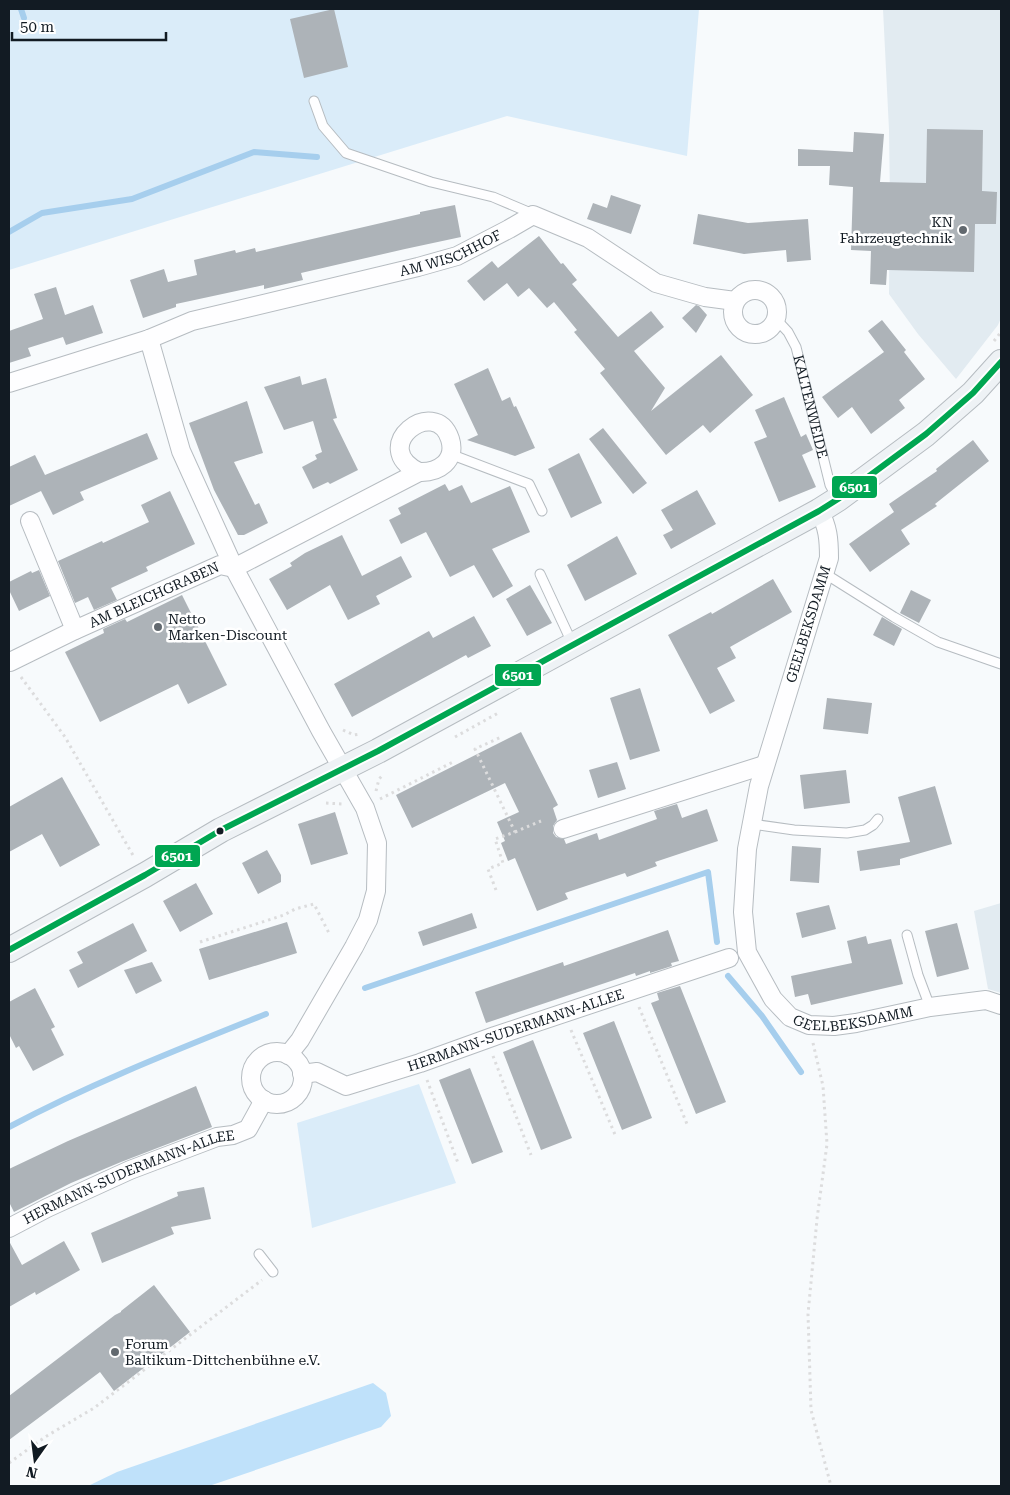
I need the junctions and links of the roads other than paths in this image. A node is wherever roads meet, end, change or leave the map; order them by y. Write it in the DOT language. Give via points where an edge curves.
graph roads {
  1 [pos="314,101"];
  2 [pos="533,214"];
  3 [pos="735,301"];
  4 [pos="776,320"];
  5 [pos="149,339"];
  6 [pos="996,354"];
  7 [pos="9,383"];
  8 [pos="450,454"];
  9 [pos="419,472"];
  10 [pos="828,505"];
  11 [pos="542,511"];
  12 [pos="30,521"];
  13 [pos="234,568"];
  14 [pos="824,573"];
  15 [pos="540,574"];
  16 [pos="75,630"];
  17 [pos="573,645"];
  18 [pos="10,662"];
  19 [pos="1001,664"];
  20 [pos="764,766"];
  21 [pos="344,768"];
  22 [pos="878,818"];
  23 [pos="752,824"];
  24 [pos="563,829"];
  25 [pos="907,935"];
  26 [pos="9,950"];
  27 [pos="729,958"];
  28 [pos="1001,1005"];
  29 [pos="930,1007"];
  30 [pos="288,1055"];
  31 [pos="302,1074"];
  32 [pos="264,1100"];
  33 [pos="9,1228"];
  34 [pos="259,1254"];
  35 [pos="273,1272"];
  1 -- 2 [label="lane" via="323,126 346,153 432,182 493,197"];
  2 -- 3 [label="street" via="588,238 656,283 705,297"];
  2 -- 5 [label="street, AM WISCHHOF" via="457,256 192,321"];
  3 -- 4 [label="street" via="753,289 768,293 777,304"];
  3 -- 4 [label="street" via="735,322 746,332 760,334"];
  4 -- 10 [label="lane, KALTENWEIDE" via="796,347 830,485"];
  5 -- 7 [label="street, AM WISCHHOF"];
  5 -- 13 [label="street" via="181,451"];
  6 -- 10 [label="main road" via="973,393 926,434"];
  8 -- 9 [label="street" via="439,469"];
  8 -- 9 [label="street" via="448,434 441,427 432,422 413,425 401,440 400,450 410,467"];
  8 -- 11 [label="lane" via="529,484"];
  9 -- 13 [label="street"];
  10 -- 14 [label="street, GEELBEKSDAMM" via="829,558"];
  10 -- 17 [label="main road"];
  12 -- 16 [label="street, AM BLEICHGRABEN"];
  13 -- 16 [label="street, AM BLEICHGRABEN" via="220,565"];
  13 -- 21 [label="street"];
  14 -- 19 [label="lane" via="938,642"];
  14 -- 20 [label="street, GEELBEKSDAMM"];
  15 -- 17 [label="lane"];
  16 -- 18 [label="street, AM BLEICHGRABEN"];
  17 -- 21 [label="main road"];
  20 -- 23 [label="street, GEELBEKSDAMM"];
  20 -- 24 [label="street"];
  21 -- 26 [label="main road" via="221,830"];
  21 -- 30 [label="street" via="365,808 377,843 376,891 368,920 354,948"];
  22 -- 23 [label="lane" via="864,830 847,833"];
  23 -- 29 [label="street, GEELBEKSDAMM" via="747,849 744,912 747,952 773,999 790,1017 809,1025 834,1026"];
  25 -- 29 [label="lane"];
  27 -- 31 [label="street, HERMANN-SUDERMANN-ALLEE" via="346,1086 317,1072"];
  28 -- 29 [label="street, GEELBEKSDAMM" via="986,1000"];
  30 -- 31 [label="street"];
  30 -- 32 [label="street" via="265,1055 254,1066 253,1089"];
  31 -- 32 [label="street" via="300,1090 295,1097 280,1104"];
  32 -- 33 [label="street, HERMANN-SUDERMANN-ALLEE" via="248,1128 130,1170"];
  34 -- 35 [label="lane"];
}
